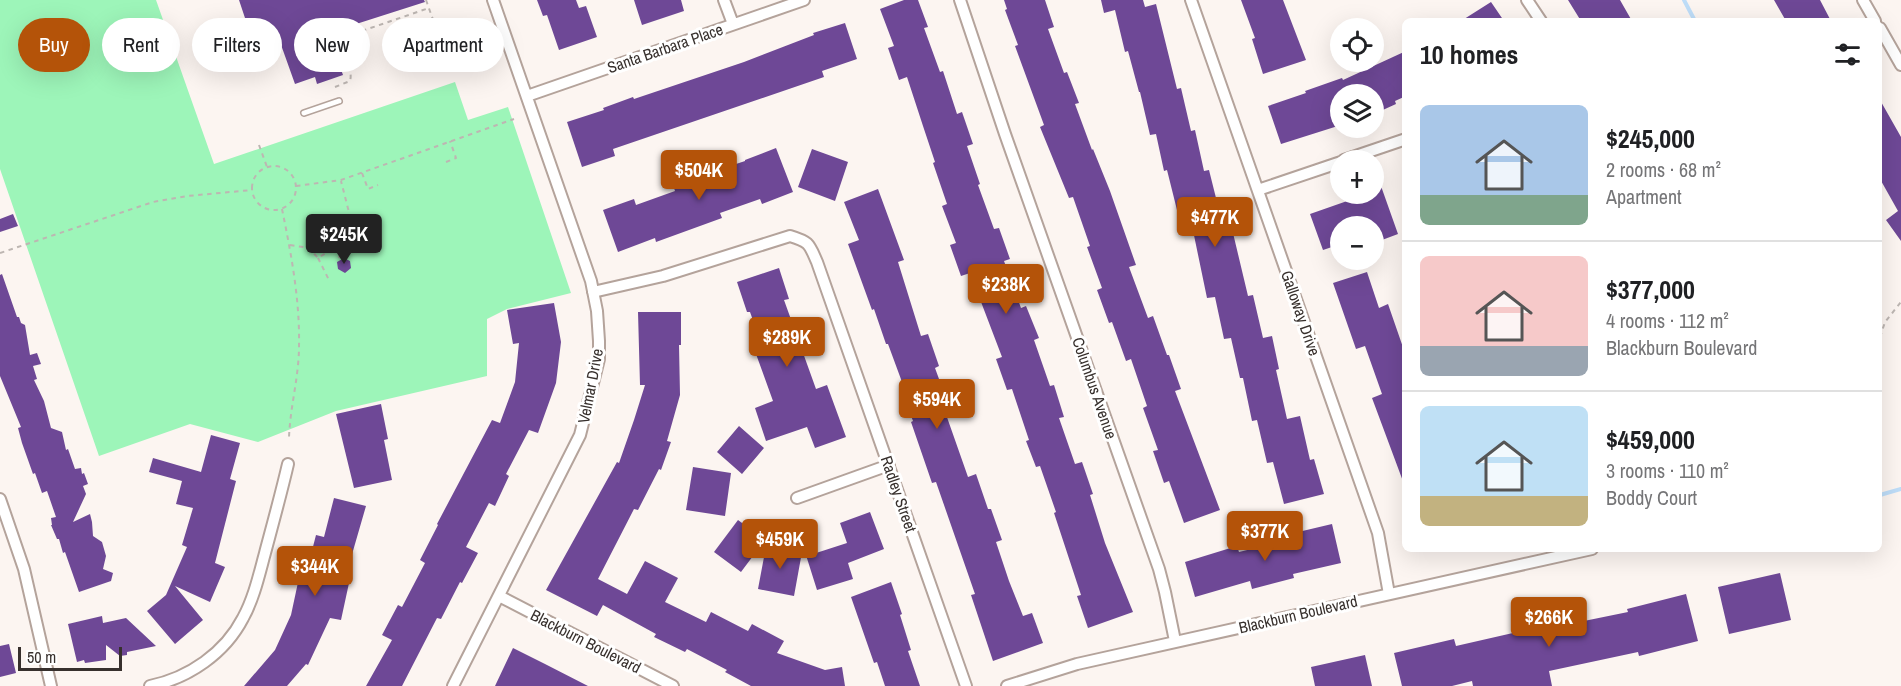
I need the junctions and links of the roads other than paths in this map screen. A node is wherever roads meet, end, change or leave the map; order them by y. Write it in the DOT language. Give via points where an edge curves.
graph roads {
  1 [pos="493,0"];
  2 [pos="724,0"];
  3 [pos="804,0"];
  4 [pos="960,0"];
  5 [pos="1191,0"];
  6 [pos="1527,0"];
  7 [pos="1863,0"];
  8 [pos="1539,18"];
  9 [pos="1873,18"];
  10 [pos="733,24"];
  11 [pos="1882,32"];
  12 [pos="1901,65"];
  13 [pos="527,96"];
  14 [pos="339,101"];
  15 [pos="304,113"];
  16 [pos="1402,140"];
  17 [pos="1374,150"];
  18 [pos="1330,165"];
  19 [pos="1258,190"];
  20 [pos="594,292"];
  21 [pos="288,464"];
  22 [pos="889,465"];
  23 [pos="797,498"];
  24 [pos="0,499"];
  25 [pos="1578,552"];
  26 [pos="1389,594"];
  27 [pos="499,597"];
  28 [pos="1175,641"];
  29 [pos="51,686"];
  30 [pos="150,686"];
  31 [pos="453,686"];
  32 [pos="673,686"];
  33 [pos="966,686"];
  34 [pos="1007,686"];
  1 -- 13 [label="street, Velmar Drive"];
  2 -- 10 [label="street"];
  3 -- 10 [label="street, Santa Barbara Place"];
  4 -- 28 [label="street, Columbus Avenue" via="1159,569"];
  5 -- 19 [label="street, Galloway Drive"];
  6 -- 8 [label="street"];
  7 -- 9 [label="street"];
  10 -- 13 [label="street, Santa Barbara Place"];
  11 -- 12 [label="street"];
  13 -- 20 [label="street, Velmar Drive"];
  14 -- 15 [label="lane"];
  16 -- 17 [label="street"];
  18 -- 19 [label="street"];
  19 -- 26 [label="street, Galloway Drive" via="1378,534"];
  20 -- 22 [label="street, Radley Street" via="663,276 790,236 802,240 817,262"];
  20 -- 27 [label="street, Velmar Drive" via="598,358 580,435"];
  21 -- 30 [label="street" via="244,618 210,657 183,675"];
  22 -- 23 [label="street"];
  22 -- 33 [label="street, Radley Street"];
  24 -- 29 [label="street" via="27,578"];
  25 -- 26 [label="street, Blackburn Boulevard"];
  26 -- 28 [label="street, Blackburn Boulevard"];
  27 -- 31 [label="street, Velmar Drive"];
  27 -- 32 [label="street, Blackburn Boulevard"];
  28 -- 34 [label="street, Blackburn Boulevard" via="1077,664"];
}
